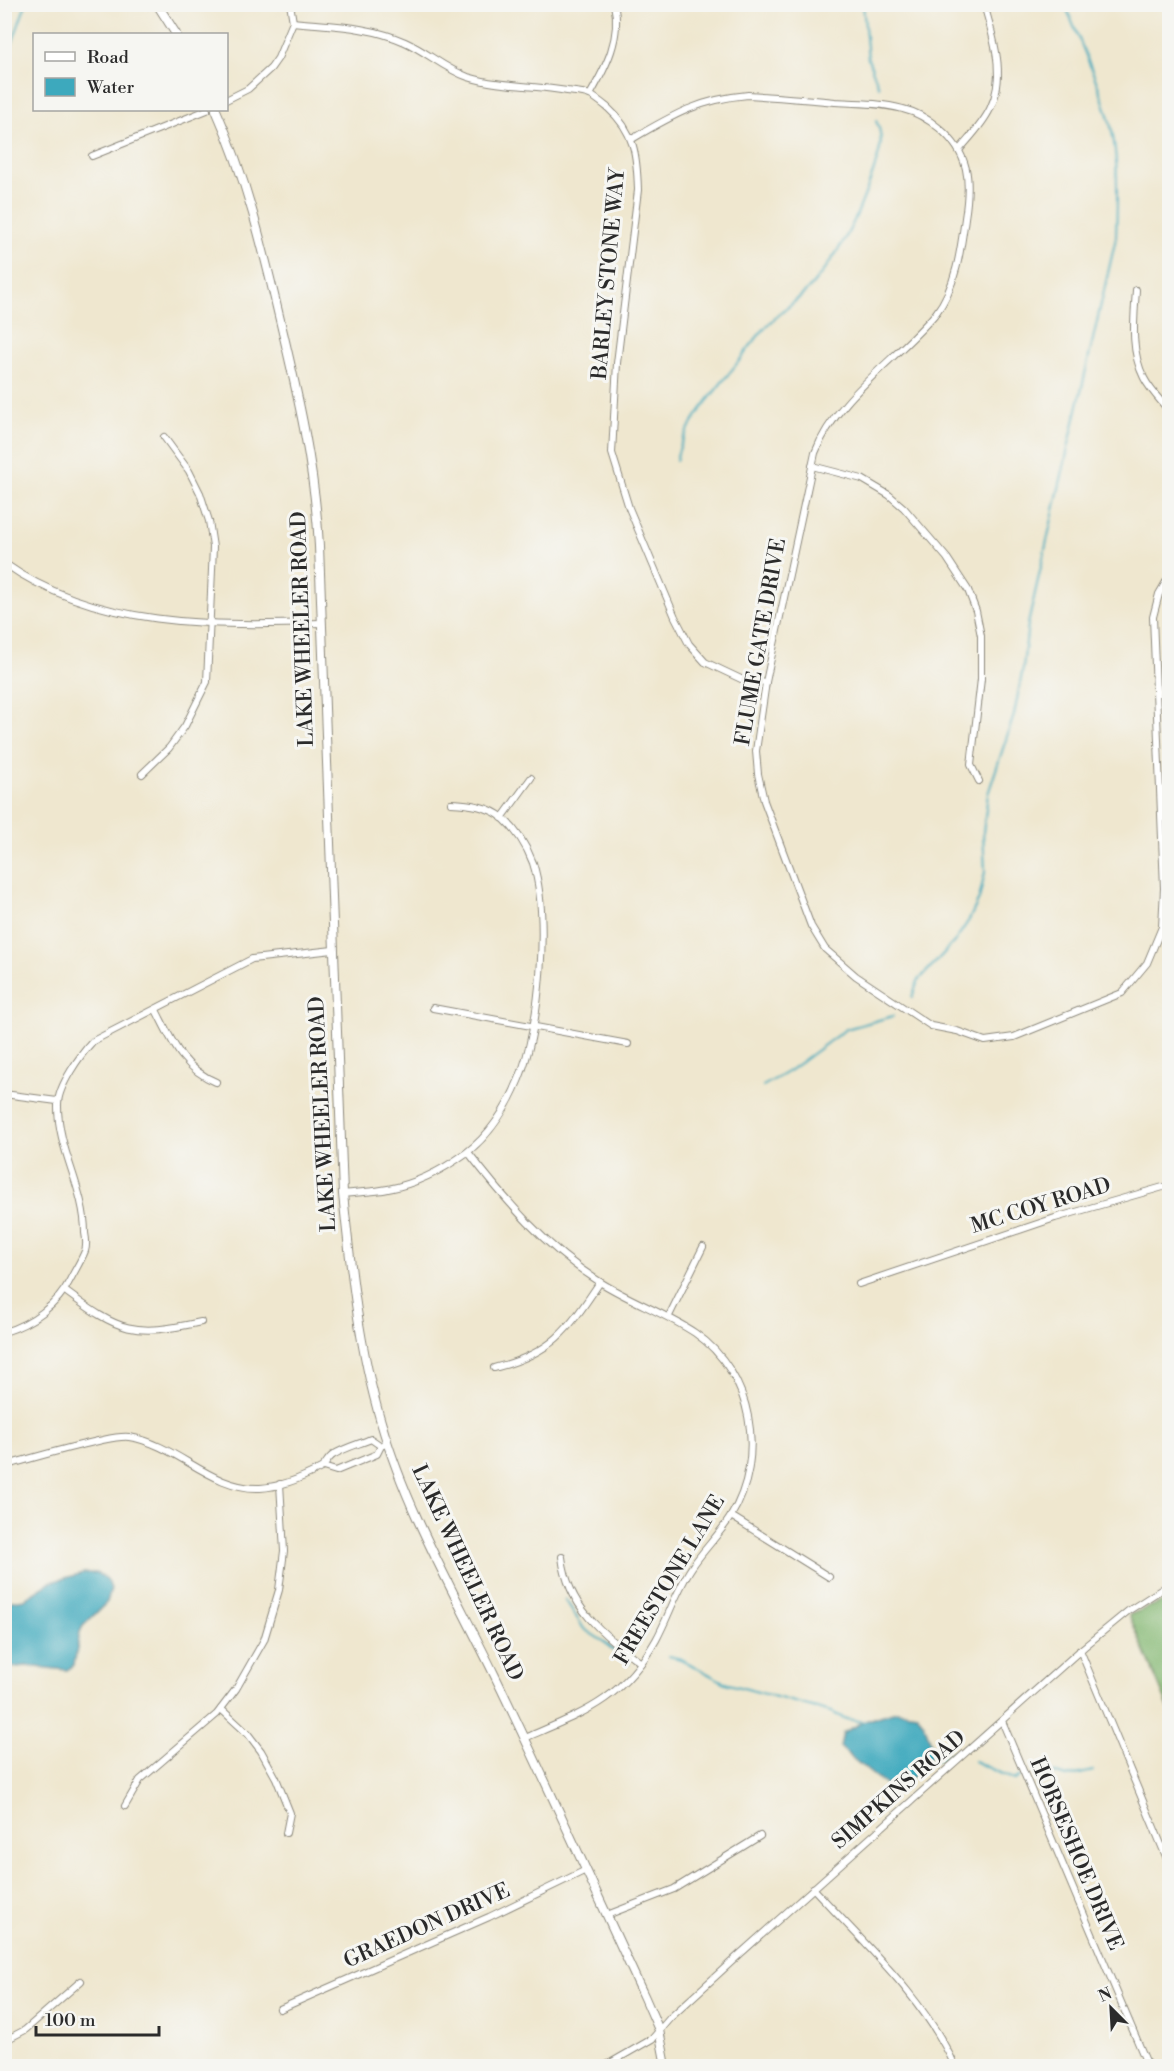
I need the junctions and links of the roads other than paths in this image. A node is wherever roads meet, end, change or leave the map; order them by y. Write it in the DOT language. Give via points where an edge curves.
graph roads {
  1 [pos="157,4"];
  2 [pos="290,4"];
  3 [pos="614,4"];
  4 [pos="984,4"];
  5 [pos="293,22"];
  6 [pos="175,33"];
  7 [pos="590,95"];
  8 [pos="228,99"];
  9 [pos="204,111"];
  10 [pos="216,111"];
  11 [pos="632,139"];
  12 [pos="960,149"];
  13 [pos="92,156"];
  14 [pos="1136,290"];
  15 [pos="1170,412"];
  16 [pos="164,437"];
  17 [pos="812,466"];
  18 [pos="4,563"];
  19 [pos="1170,575"];
  20 [pos="322,623"];
  21 [pos="209,624"];
  22 [pos="766,682"];
  23 [pos="142,774"];
  24 [pos="531,778"];
  25 [pos="979,781"];
  26 [pos="451,803"];
  27 [pos="502,818"];
  28 [pos="1166,912"];
  29 [pos="333,950"];
  30 [pos="433,1008"];
  31 [pos="156,1010"];
  32 [pos="534,1027"];
  33 [pos="628,1044"];
  34 [pos="216,1082"];
  35 [pos="4,1094"];
  36 [pos="57,1101"];
  37 [pos="468,1152"];
  38 [pos="1170,1185"];
  39 [pos="343,1194"];
  40 [pos="703,1247"];
  41 [pos="600,1282"];
  42 [pos="859,1284"];
  43 [pos="65,1291"];
  44 [pos="669,1316"];
  45 [pos="201,1322"];
  46 [pos="4,1332"];
  47 [pos="494,1368"];
  48 [pos="384,1444"];
  49 [pos="4,1466"];
  50 [pos="323,1467"];
  51 [pos="280,1484"];
  52 [pos="731,1516"];
  53 [pos="562,1557"];
  54 [pos="829,1577"];
  55 [pos="1170,1584"];
  56 [pos="1080,1650"];
  57 [pos="641,1663"];
  58 [pos="221,1709"];
  59 [pos="1002,1721"];
  60 [pos="525,1738"];
  61 [pos="125,1806"];
  62 [pos="286,1833"];
  63 [pos="760,1836"];
  64 [pos="1170,1866"];
  65 [pos="586,1870"];
  66 [pos="813,1888"];
  67 [pos="607,1915"];
  68 [pos="81,1981"];
  69 [pos="280,2009"];
  70 [pos="659,2030"];
  71 [pos="4,2041"];
  72 [pos="605,2067"];
  73 [pos="666,2067"];
  74 [pos="955,2067"];
  75 [pos="1148,2067"];
  1 -- 6 [label="street"];
  2 -- 5 [label="street"];
  3 -- 7 [label="street" via="614,41"];
  4 -- 12 [label="street" via="998,78 990,108"];
  5 -- 7 [label="street, BARLEY STONE WAY" via="370,30 390,36 450,70 485,82"];
  5 -- 8 [label="street" via="271,68 248,89"];
  7 -- 11 [label="street, BARLEY STONE WAY" via="614,114"];
  9 -- 13 [label="street"];
  10 -- 20 [label="street, LAKE WHEELER ROAD" via="246,190 294,381 313,479"];
  11 -- 12 [label="street, FLUME GATE DRIVE" via="709,100 748,95 903,109 923,116"];
  11 -- 22 [label="street, BARLEY STONE WAY" via="638,190 617,363 612,453 629,508 689,644 705,662 741,679"];
  12 -- 17 [label="street, FLUME GATE DRIVE" via="969,182 968,201 947,294 921,330 832,420 820,438"];
  14 -- 15 [label="street" via="1133,334 1137,359 1144,379"];
  16 -- 21 [label="street" via="189,471 209,521 213,547"];
  17 -- 22 [label="street, FLUME GATE DRIVE"];
  17 -- 25 [label="street" via="862,479 889,495 947,558 968,590 981,636 981,679 971,765"];
  18 -- 21 [label="street" via="27,580 79,602 147,617"];
  19 -- 28 [label="street, FLUME GATE DRIVE" via="1159,594 1153,618"];
  20 -- 21 [label="street"];
  20 -- 29 [label="street, LAKE WHEELER ROAD"];
  21 -- 23 [label="street" via="207,682 180,733"];
  22 -- 28 [label="street, FLUME GATE DRIVE" via="756,751 758,774 764,801 812,926 825,949 856,976 930,1026 985,1041 1014,1037 1122,993 1147,963"];
  24 -- 27 [label="street"];
  26 -- 27 [label="street" via="490,810"];
  27 -- 32 [label="street" via="525,845 537,880 541,937"];
  29 -- 31 [label="street" via="252,959"];
  29 -- 39 [label="street, LAKE WHEELER ROAD"];
  30 -- 32 [label="street"];
  31 -- 34 [label="street" via="178,1053 202,1076"];
  31 -- 36 [label="street" via="93,1041 79,1056"];
  32 -- 33 [label="street"];
  32 -- 37 [label="street" via="512,1094"];
  35 -- 36 [label="street"];
  36 -- 43 [label="street" via="61,1134 86,1223 86,1249"];
  37 -- 39 [label="street" via="412,1182"];
  37 -- 41 [label="street, FREESTONE LANE" via="525,1221"];
  38 -- 42 [label="street, MC COY ROAD" via="1055,1218"];
  39 -- 48 [label="street, LAKE WHEELER ROAD" via="363,1349"];
  40 -- 44 [label="street"];
  41 -- 44 [label="street, FREESTONE LANE"];
  41 -- 47 [label="street" via="560,1336 530,1356"];
  43 -- 45 [label="street" via="114,1324 138,1331"];
  43 -- 46 [label="street" via="40,1315"];
  44 -- 52 [label="street, FREESTONE LANE" via="712,1346 735,1377 747,1411 750,1463"];
  48 -- 50 [label="street" via="377,1454 336,1471"];
  48 -- 50 [label="street" via="371,1439 332,1456"];
  48 -- 60 [label="street, LAKE WHEELER ROAD"];
  49 -- 51 [label="street" via="84,1444 129,1437 171,1452 222,1481 254,1488"];
  50 -- 51 [label="street"];
  51 -- 58 [label="street" via="284,1551 279,1590 264,1640"];
  52 -- 54 [label="street"];
  52 -- 57 [label="street, FREESTONE LANE" via="691,1568"];
  53 -- 57 [label="street" via="564,1572 584,1613 604,1636"];
  55 -- 56 [label="street, SIMPKINS ROAD" via="1128,1611"];
  56 -- 59 [label="street, SIMPKINS ROAD"];
  56 -- 64 [label="street"];
  57 -- 60 [label="street, FREESTONE LANE" via="608,1699"];
  58 -- 61 [label="street" via="140,1780"];
  58 -- 62 [label="street" via="248,1734 276,1778 290,1813"];
  59 -- 66 [label="street, SIMPKINS ROAD"];
  59 -- 75 [label="street, HORSESHOE DRIVE"];
  60 -- 65 [label="street, LAKE WHEELER ROAD"];
  63 -- 67 [label="street" via="674,1889"];
  65 -- 67 [label="street, LAKE WHEELER ROAD"];
  65 -- 69 [label="street, GRAEDON DRIVE"];
  66 -- 70 [label="street, SIMPKINS ROAD"];
  66 -- 74 [label="street" via="919,2005"];
  67 -- 70 [label="street, LAKE WHEELER ROAD"];
  68 -- 71 [label="street" via="25,2030"];
  70 -- 72 [label="street, SIMPKINS ROAD" via="652,2039"];
  70 -- 73 [label="street, LAKE WHEELER ROAD"];
}
